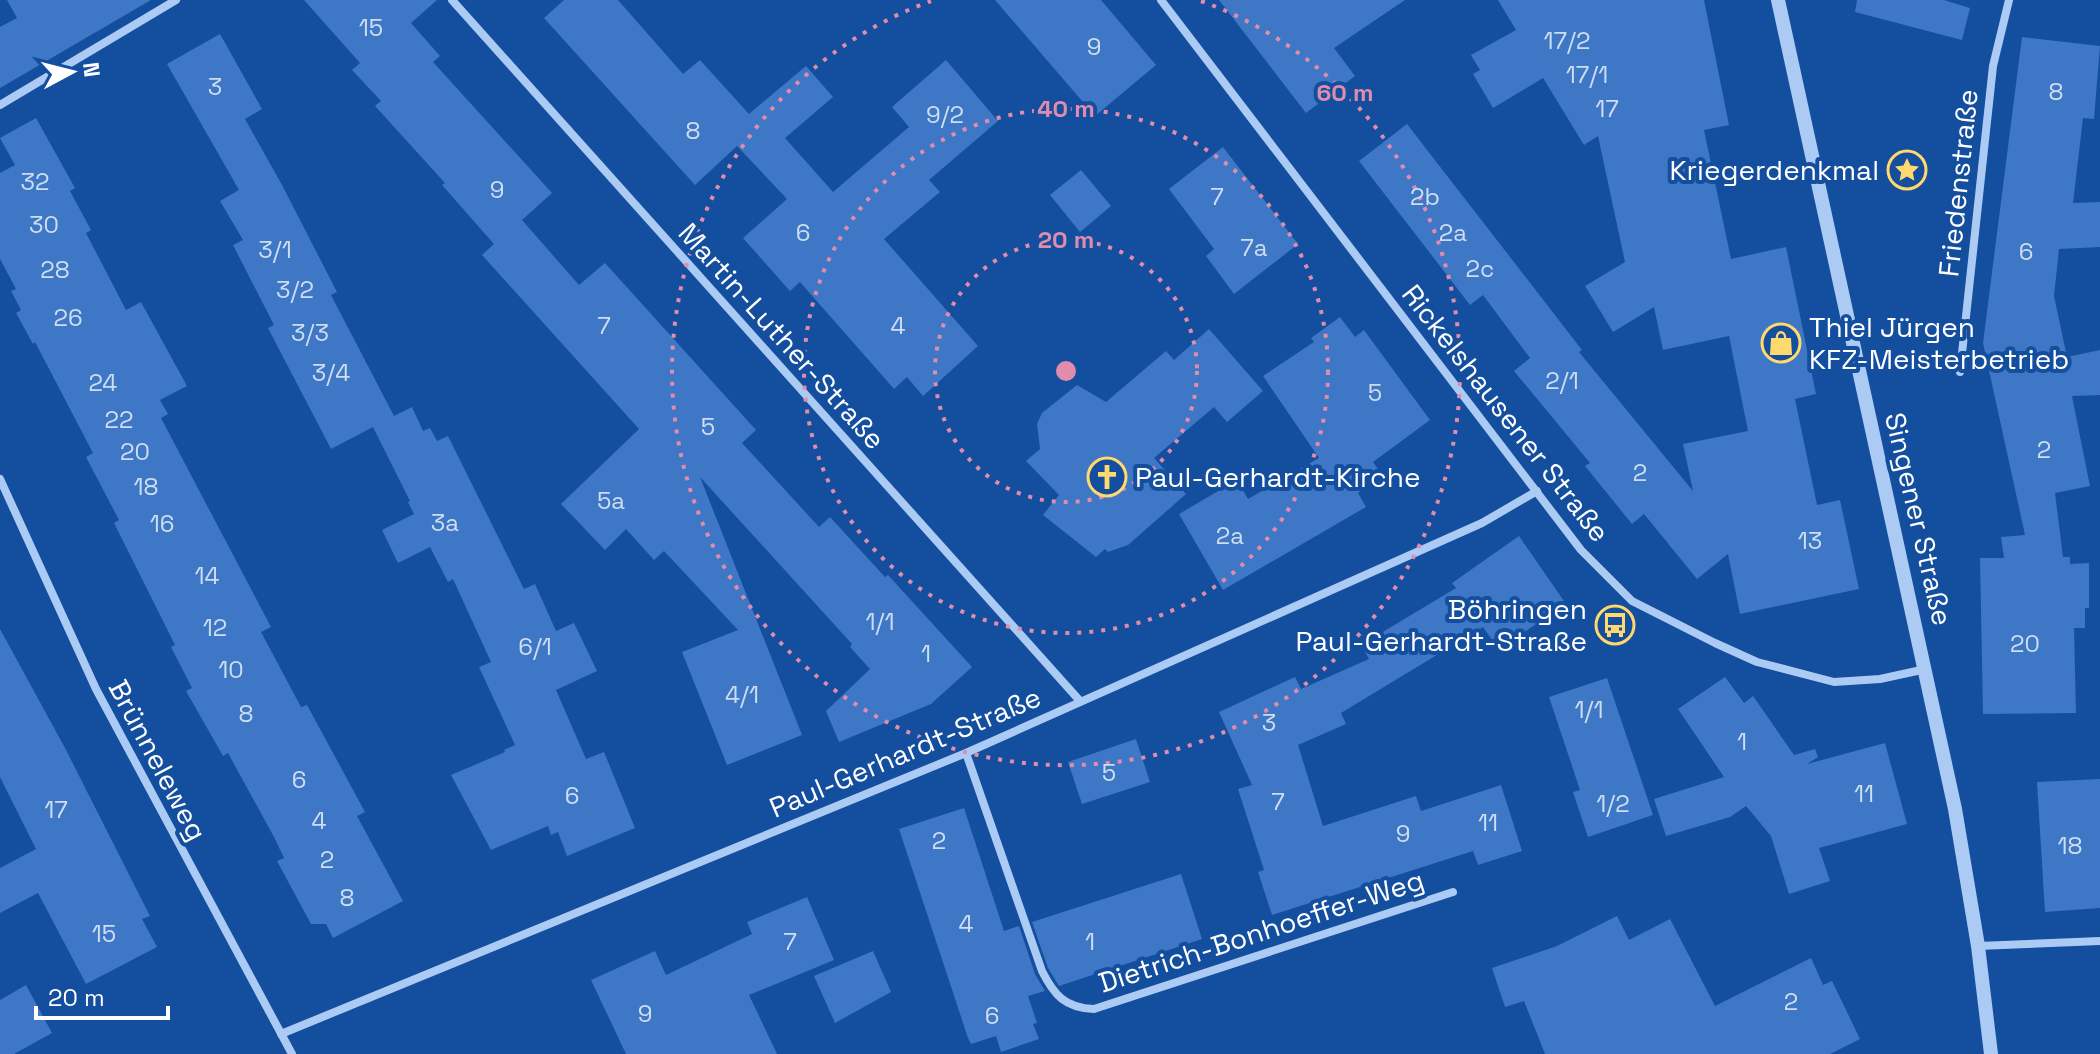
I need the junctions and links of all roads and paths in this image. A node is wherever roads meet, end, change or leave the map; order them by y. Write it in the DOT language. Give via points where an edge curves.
graph roads {
  1 [pos="176,0"];
  2 [pos="452,0"];
  3 [pos="1161,0"];
  4 [pos="1778,0"];
  5 [pos="2009,0"];
  6 [pos="0,105"];
  7 [pos="1960,372"];
  8 [pos="0,479"];
  9 [pos="1537,491"];
  10 [pos="1926,669"];
  11 [pos="1080,701"];
  12 [pos="966,753"];
  13 [pos="1453,892"];
  14 [pos="2100,941"];
  15 [pos="1978,946"];
  16 [pos="281,1034"];
  17 [pos="292,1054"];
  18 [pos="1991,1054"];
  1 -- 6 [label="street"];
  2 -- 11 [label="street, Martin-Luther-Straße"];
  3 -- 9 [label="street, Rickelshausener Straße"];
  4 -- 10 [label="street, Singener Straße"];
  5 -- 7 [label="street, Friedenstraße" via="1993,66"];
  8 -- 16 [label="street, Brünneleweg" via="96,689"];
  9 -- 10 [label="street, Rickelshausener Straße" via="1581,550 1632,601 1715,643 1757,662 1834,682"];
  9 -- 11 [label="street, Paul-Gerhardt-Straße" via="1482,523"];
  10 -- 15 [label="street, Singener Straße"];
  11 -- 12 [label="street, Paul-Gerhardt-Straße"];
  12 -- 13 [label="street, Dietrich-Bonhoeffer-Weg" via="1042,971 1064,1003 1078,1009 1094,1009"];
  12 -- 16 [label="street, Paul-Gerhardt-Straße"];
  14 -- 15 [label="street"];
  15 -- 18 [label="street, Singener Straße"];
  16 -- 17 [label="street, Brünneleweg"];
}
